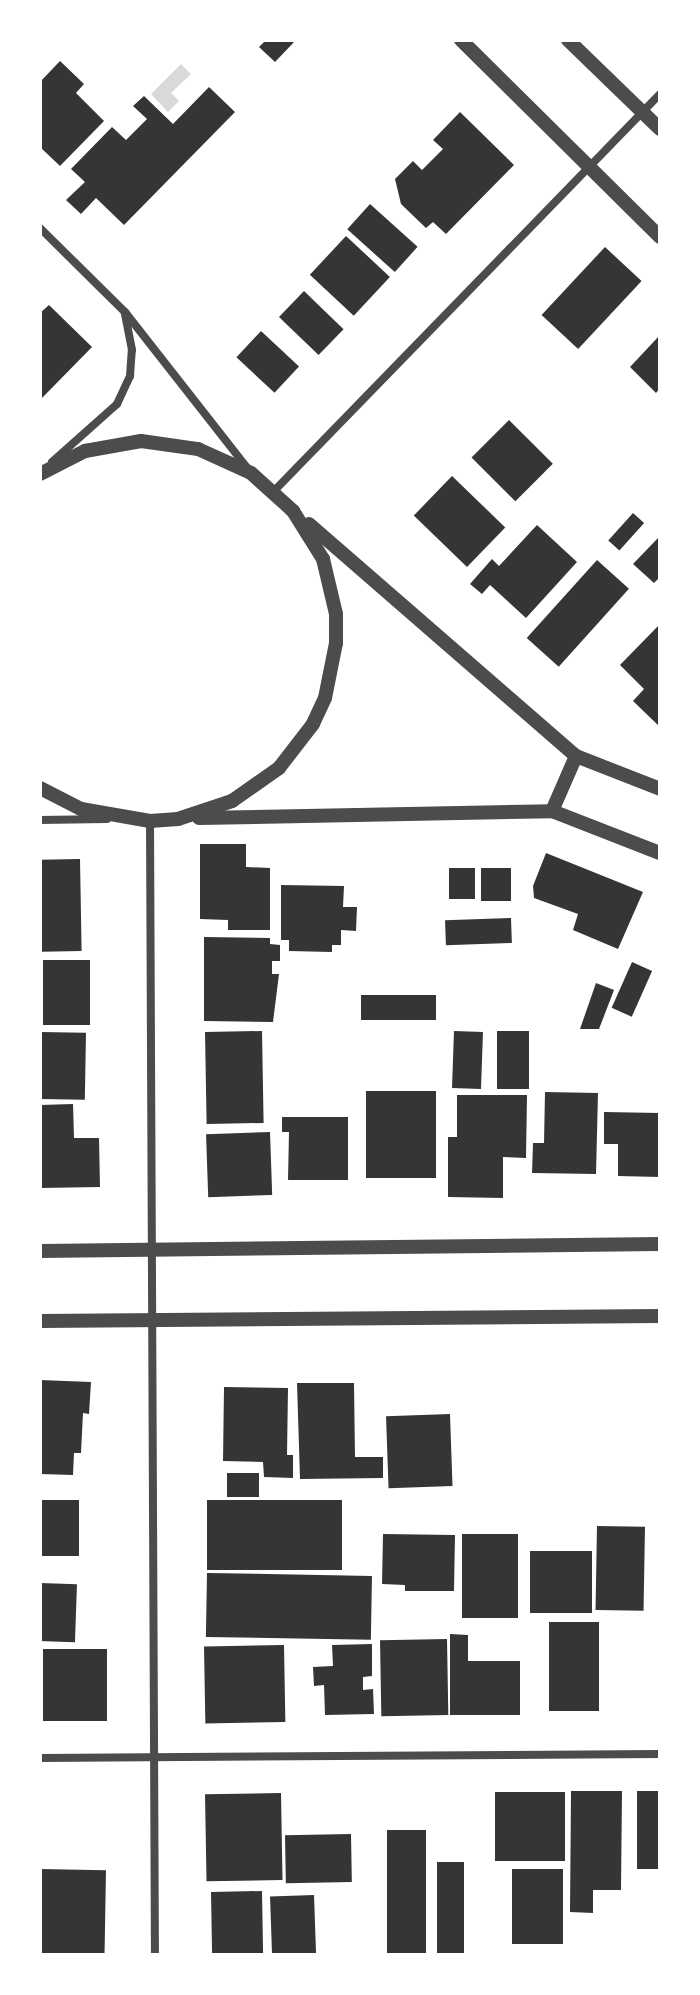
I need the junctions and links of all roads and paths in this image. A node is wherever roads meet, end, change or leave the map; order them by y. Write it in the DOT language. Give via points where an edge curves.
graph roads {
  1 [pos="461,40"];
  2 [pos="568,40"];
  3 [pos="660,94"];
  4 [pos="642,112"];
  5 [pos="660,129"];
  6 [pos="589,166"];
  7 [pos="40,228"];
  8 [pos="660,237"];
  9 [pos="125,312"];
  10 [pos="40,473"];
  11 [pos="251,473"];
  12 [pos="274,491"];
  13 [pos="293,511"];
  14 [pos="576,756"];
  15 [pos="40,788"];
  16 [pos="660,789"];
  17 [pos="552,811"];
  18 [pos="115,819"];
  19 [pos="178,819"];
  20 [pos="40,820"];
  21 [pos="150,821"];
  22 [pos="660,853"];
  23 [pos="660,1244"];
  24 [pos="40,1251"];
  25 [pos="151,1251"];
  26 [pos="660,1316"];
  27 [pos="151,1319"];
  28 [pos="40,1321"];
  29 [pos="660,1754"];
  30 [pos="153,1757"];
  31 [pos="40,1758"];
  32 [pos="155,1955"];
  1 -- 6 [label="street"];
  2 -- 4 [label="street"];
  3 -- 4 [label="street"];
  4 -- 5 [label="street"];
  4 -- 6 [label="street"];
  6 -- 8 [label="street"];
  6 -- 12 [label="street"];
  7 -- 9 [label="street"];
  9 -- 10 [label="street" via="132,350 130,376 117,404"];
  9 -- 11 [label="street"];
  10 -- 11 [label="street" via="85,451 141,441 198,449"];
  11 -- 12 [label="street"];
  12 -- 13 [label="street"];
  13 -- 14 [label="street"];
  13 -- 19 [label="street" via="316,547 331,586 336,643 325,698 313,724 279,768 232,801"];
  14 -- 16 [label="street"];
  14 -- 17 [label="street"];
  15 -- 18 [label="street"];
  17 -- 19 [label="street"];
  17 -- 22 [label="street"];
  18 -- 20 [label="street"];
  18 -- 21 [label="street"];
  19 -- 21 [label="street"];
  21 -- 25 [label="street"];
  23 -- 25 [label="street"];
  24 -- 25 [label="street"];
  25 -- 27 [label="street"];
  26 -- 27 [label="street"];
  27 -- 28 [label="street"];
  27 -- 30 [label="street"];
  29 -- 30 [label="street"];
  30 -- 31 [label="street"];
  30 -- 32 [label="street"];
}
